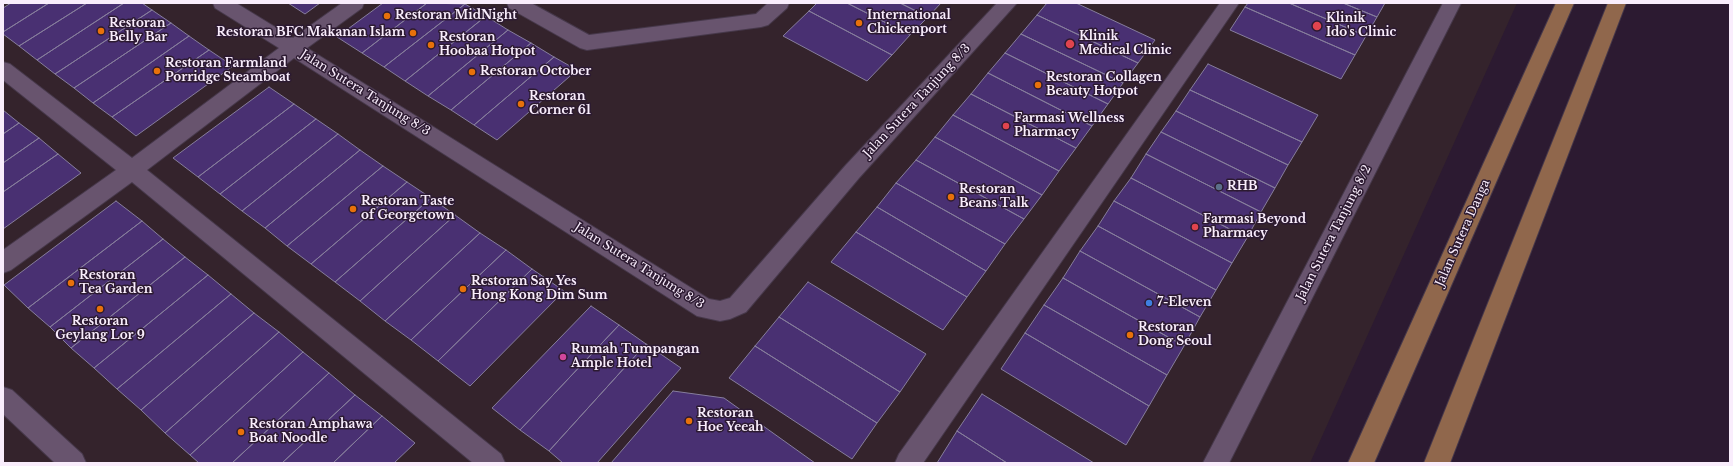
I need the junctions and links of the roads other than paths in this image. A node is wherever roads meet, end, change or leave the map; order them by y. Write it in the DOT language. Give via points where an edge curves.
graph roads {
  1 [pos="222,3"];
  2 [pos="355,3"];
  3 [pos="516,3"];
  4 [pos="780,3"];
  5 [pos="1008,3"];
  6 [pos="1230,3"];
  7 [pos="1452,3"];
  8 [pos="1565,3"];
  9 [pos="1617,3"];
  10 [pos="293,48"];
  11 [pos="3,69"];
  12 [pos="132,170"];
  13 [pos="3,263"];
  14 [pos="3,398"];
  15 [pos="73,463"];
  16 [pos="492,463"];
  17 [pos="908,463"];
  18 [pos="1216,463"];
  19 [pos="1361,463"];
  20 [pos="1437,463"];
  1 -- 10 [label="street, Jalan Sutera Tanjung 8/3"];
  2 -- 10 [label="street"];
  3 -- 4 [label="street" via="586,43 761,20"];
  5 -- 10 [label="street, Jalan Sutera Tanjung 8/3" via="852,172 738,305 720,311 706,309"];
  6 -- 17 [label="street"];
  7 -- 18 [label="street, Jalan Sutera Tanjung 8/2"];
  8 -- 19 [label="main road, Jalan Sutera Danga"];
  9 -- 20 [label="main road"];
  10 -- 12 [label="street"];
  11 -- 12 [label="street"];
  12 -- 13 [label="street"];
  12 -- 16 [label="street"];
  14 -- 15 [label="street"];
}
